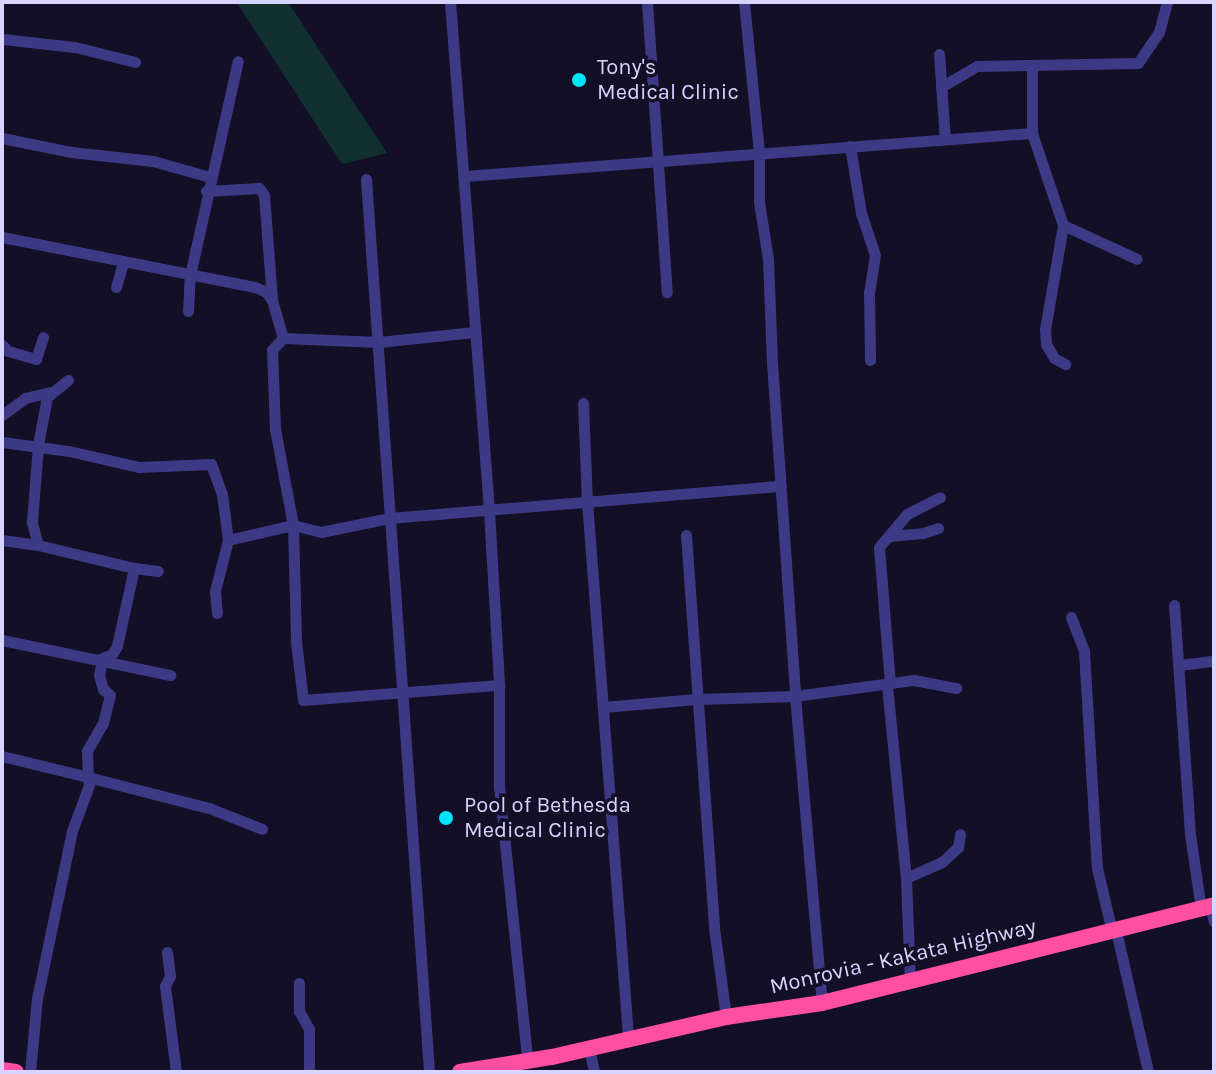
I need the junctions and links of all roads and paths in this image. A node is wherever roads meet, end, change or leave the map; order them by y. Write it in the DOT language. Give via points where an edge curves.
graph roads {
  1 [pos="450,2"];
  2 [pos="647,2"];
  3 [pos="744,2"];
  4 [pos="1167,2"];
  5 [pos="2,39"];
  6 [pos="939,54"];
  7 [pos="238,61"];
  8 [pos="135,62"];
  9 [pos="1032,65"];
  10 [pos="941,87"];
  11 [pos="1032,133"];
  12 [pos="2,138"];
  13 [pos="945,139"];
  14 [pos="850,146"];
  15 [pos="759,151"];
  16 [pos="660,161"];
  17 [pos="465,176"];
  18 [pos="210,177"];
  19 [pos="366,179"];
  20 [pos="206,191"];
  21 [pos="1063,225"];
  22 [pos="2,237"];
  23 [pos="1137,259"];
  24 [pos="123,262"];
  25 [pos="190,275"];
  26 [pos="116,287"];
  27 [pos="667,292"];
  28 [pos="272,300"];
  29 [pos="188,311"];
  30 [pos="474,332"];
  31 [pos="43,337"];
  32 [pos="283,338"];
  33 [pos="379,342"];
  34 [pos="2,345"];
  35 [pos="870,360"];
  36 [pos="1065,364"];
  37 [pos="68,380"];
  38 [pos="51,392"];
  39 [pos="583,403"];
  40 [pos="2,415"];
  41 [pos="2,442"];
  42 [pos="38,445"];
  43 [pos="781,486"];
  44 [pos="940,497"];
  45 [pos="587,501"];
  46 [pos="489,510"];
  47 [pos="389,518"];
  48 [pos="293,525"];
  49 [pos="938,528"];
  50 [pos="686,535"];
  51 [pos="890,536"];
  52 [pos="2,540"];
  53 [pos="228,540"];
  54 [pos="38,545"];
  55 [pos="134,568"];
  56 [pos="158,571"];
  57 [pos="1174,605"];
  58 [pos="217,613"];
  59 [pos="1071,617"];
  60 [pos="2,640"];
  61 [pos="100,660"];
  62 [pos="1214,661"];
  63 [pos="1179,665"];
  64 [pos="170,675"];
  65 [pos="888,684"];
  66 [pos="499,685"];
  67 [pos="956,688"];
  68 [pos="401,693"];
  69 [pos="795,696"];
  70 [pos="697,699"];
  71 [pos="603,707"];
  72 [pos="2,756"];
  73 [pos="88,777"];
  74 [pos="262,829"];
  75 [pos="960,834"];
  76 [pos="906,878"];
  77 [pos="1210,911"];
  78 [pos="1112,932"];
  79 [pos="167,952"];
  80 [pos="910,982"];
  81 [pos="299,983"];
  82 [pos="822,1003"];
  83 [pos="726,1017"];
  84 [pos="628,1036"];
  85 [pos="589,1048"];
  86 [pos="527,1059"];
  87 [pos="30,1072"];
  88 [pos="176,1072"];
  89 [pos="309,1072"];
  90 [pos="429,1072"];
  91 [pos="460,1072"];
  92 [pos="594,1072"];
  93 [pos="1148,1072"];
  1 -- 17 [label="street"];
  2 -- 16 [label="street"];
  3 -- 15 [label="street"];
  4 -- 9 [label="street" via="1159,32 1138,63"];
  5 -- 8 [label="street" via="75,47"];
  6 -- 10 [label="street"];
  7 -- 18 [label="street"];
  9 -- 10 [label="street" via="977,66"];
  9 -- 11 [label="street"];
  10 -- 13 [label="street"];
  11 -- 13 [label="street"];
  11 -- 21 [label="street"];
  12 -- 18 [label="street" via="153,161"];
  13 -- 14 [label="street"];
  14 -- 15 [label="street"];
  14 -- 35 [label="street" via="861,213 875,255 869,293"];
  15 -- 16 [label="street"];
  15 -- 43 [label="street"];
  16 -- 17 [label="street"];
  16 -- 27 [label="street"];
  17 -- 30 [label="street"];
  18 -- 20 [label="street"];
  19 -- 33 [label="street"];
  20 -- 25 [label="street"];
  20 -- 28 [label="street" via="259,188 264,195"];
  21 -- 23 [label="street"];
  21 -- 36 [label="street" via="1045,329 1046,344"];
  22 -- 24 [label="street"];
  24 -- 25 [label="street"];
  24 -- 26 [label="street"];
  25 -- 28 [label="street" via="255,287"];
  25 -- 29 [label="street"];
  28 -- 32 [label="street"];
  30 -- 33 [label="street"];
  30 -- 46 [label="street"];
  31 -- 34 [label="street" via="36,359"];
  32 -- 33 [label="street"];
  32 -- 48 [label="street" via="272,350 275,429"];
  33 -- 47 [label="street"];
  37 -- 38 [label="street"];
  38 -- 40 [label="street" via="25,398"];
  38 -- 42 [label="street"];
  39 -- 45 [label="street"];
  41 -- 42 [label="street"];
  42 -- 53 [label="street" via="139,467 211,464 222,494"];
  42 -- 54 [label="street" via="32,522"];
  43 -- 45 [label="street"];
  43 -- 69 [label="street"];
  44 -- 51 [label="street" via="907,514"];
  45 -- 46 [label="street"];
  45 -- 71 [label="street"];
  46 -- 47 [label="street"];
  46 -- 66 [label="street"];
  47 -- 48 [label="street" via="321,532"];
  47 -- 68 [label="street"];
  48 -- 53 [label="street"];
  48 -- 68 [label="street" via="303,700"];
  49 -- 51 [label="street"];
  50 -- 70 [label="street"];
  51 -- 65 [label="street" via="879,547 878,561 886,600"];
  52 -- 54 [label="street"];
  53 -- 58 [label="street" via="215,591"];
  54 -- 55 [label="street"];
  55 -- 56 [label="street"];
  55 -- 61 [label="street" via="117,646"];
  57 -- 63 [label="street"];
  59 -- 78 [label="street" via="1084,651 1097,868"];
  60 -- 61 [label="street"];
  61 -- 64 [label="street"];
  61 -- 73 [label="street" via="103,689 110,695 103,723 87,751"];
  62 -- 63 [label="street"];
  63 -- 77 [label="street" via="1190,834"];
  65 -- 67 [label="street" via="914,680"];
  65 -- 69 [label="street"];
  65 -- 76 [label="street"];
  66 -- 68 [label="street"];
  66 -- 86 [label="street" via="499,786"];
  68 -- 90 [label="street"];
  69 -- 70 [label="street"];
  69 -- 82 [label="street"];
  70 -- 71 [label="street"];
  70 -- 83 [label="street"];
  71 -- 84 [label="street"];
  72 -- 73 [label="street"];
  73 -- 74 [label="street" via="209,808"];
  73 -- 87 [label="street" via="37,998"];
  75 -- 76 [label="street" via="958,847 942,862"];
  76 -- 80 [label="street"];
  77 -- 78 [label="highway, Monrovia - Kakata Highway"];
  78 -- 80 [label="highway, Monrovia - Kakata Highway"];
  78 -- 93 [label="street" via="1117,935"];
  79 -- 88 [label="street" via="170,976 165,986"];
  80 -- 82 [label="highway, Monrovia - Kakata Highway"];
  81 -- 89 [label="street" via="299,1011 309,1029"];
  82 -- 83 [label="highway, Monrovia - Kakata Highway"];
  83 -- 84 [label="highway, Monrovia - Kakata Highway"];
  84 -- 85 [label="highway, Monrovia - Kakata Highway"];
  85 -- 86 [label="highway, Monrovia - Kakata Highway"];
  85 -- 92 [label="street"];
  86 -- 91 [label="highway, Monrovia - Kakata Highway"];
}
